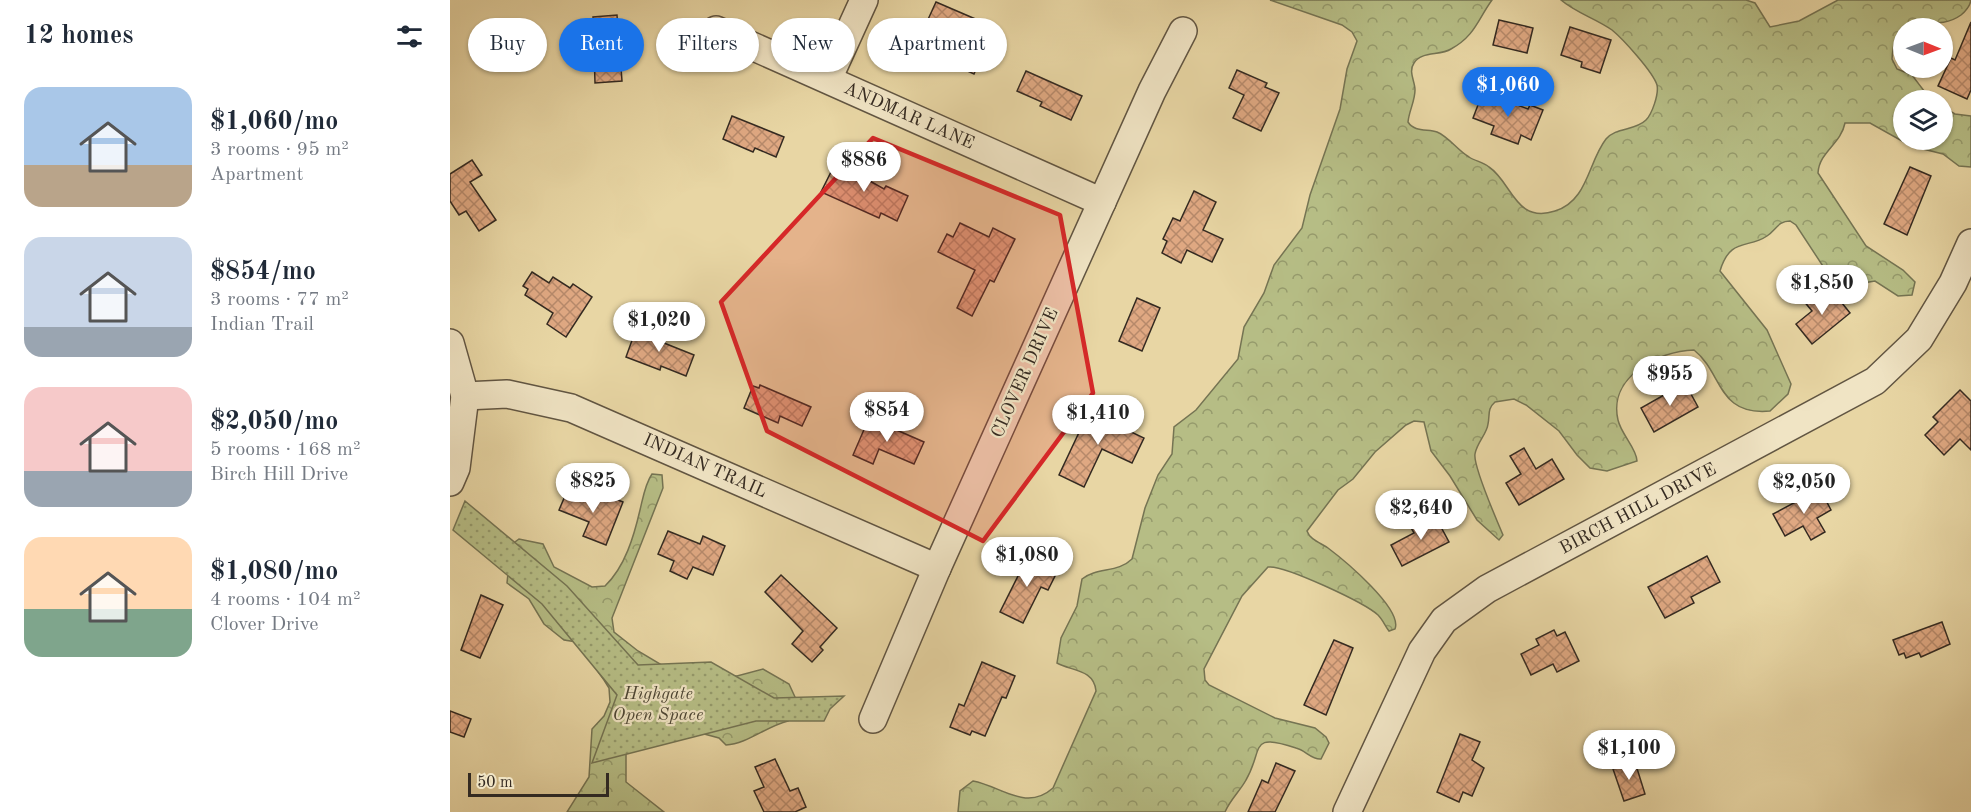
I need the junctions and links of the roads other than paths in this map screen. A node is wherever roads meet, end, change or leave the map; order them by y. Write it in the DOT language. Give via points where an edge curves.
graph roads {
  1 [pos="864,0"];
  2 [pos="1183,31"];
  3 [pos="759,49"];
  4 [pos="828,79"];
  5 [pos="1102,202"];
  6 [pos="1971,243"];
  7 [pos="450,343"];
  8 [pos="465,396"];
  9 [pos="450,482"];
  10 [pos="937,568"];
  11 [pos="873,719"];
  12 [pos="1347,812"];
  1 -- 4 [label="street"];
  2 -- 5 [label="street, CLOVER DRIVE"];
  3 -- 4 [label="street, ANDMAR LANE"];
  4 -- 5 [label="street, ANDMAR LANE"];
  5 -- 10 [label="street, CLOVER DRIVE"];
  6 -- 12 [label="street, BIRCH HILL DRIVE" via="1953,283 1919,339 1875,381 1487,589 1444,620 1422,651"];
  7 -- 8 [label="street"];
  8 -- 9 [label="street" via="456,468"];
  8 -- 10 [label="street, INDIAN TRAIL" via="507,394 571,408"];
  10 -- 11 [label="street, CLOVER DRIVE"];
}
